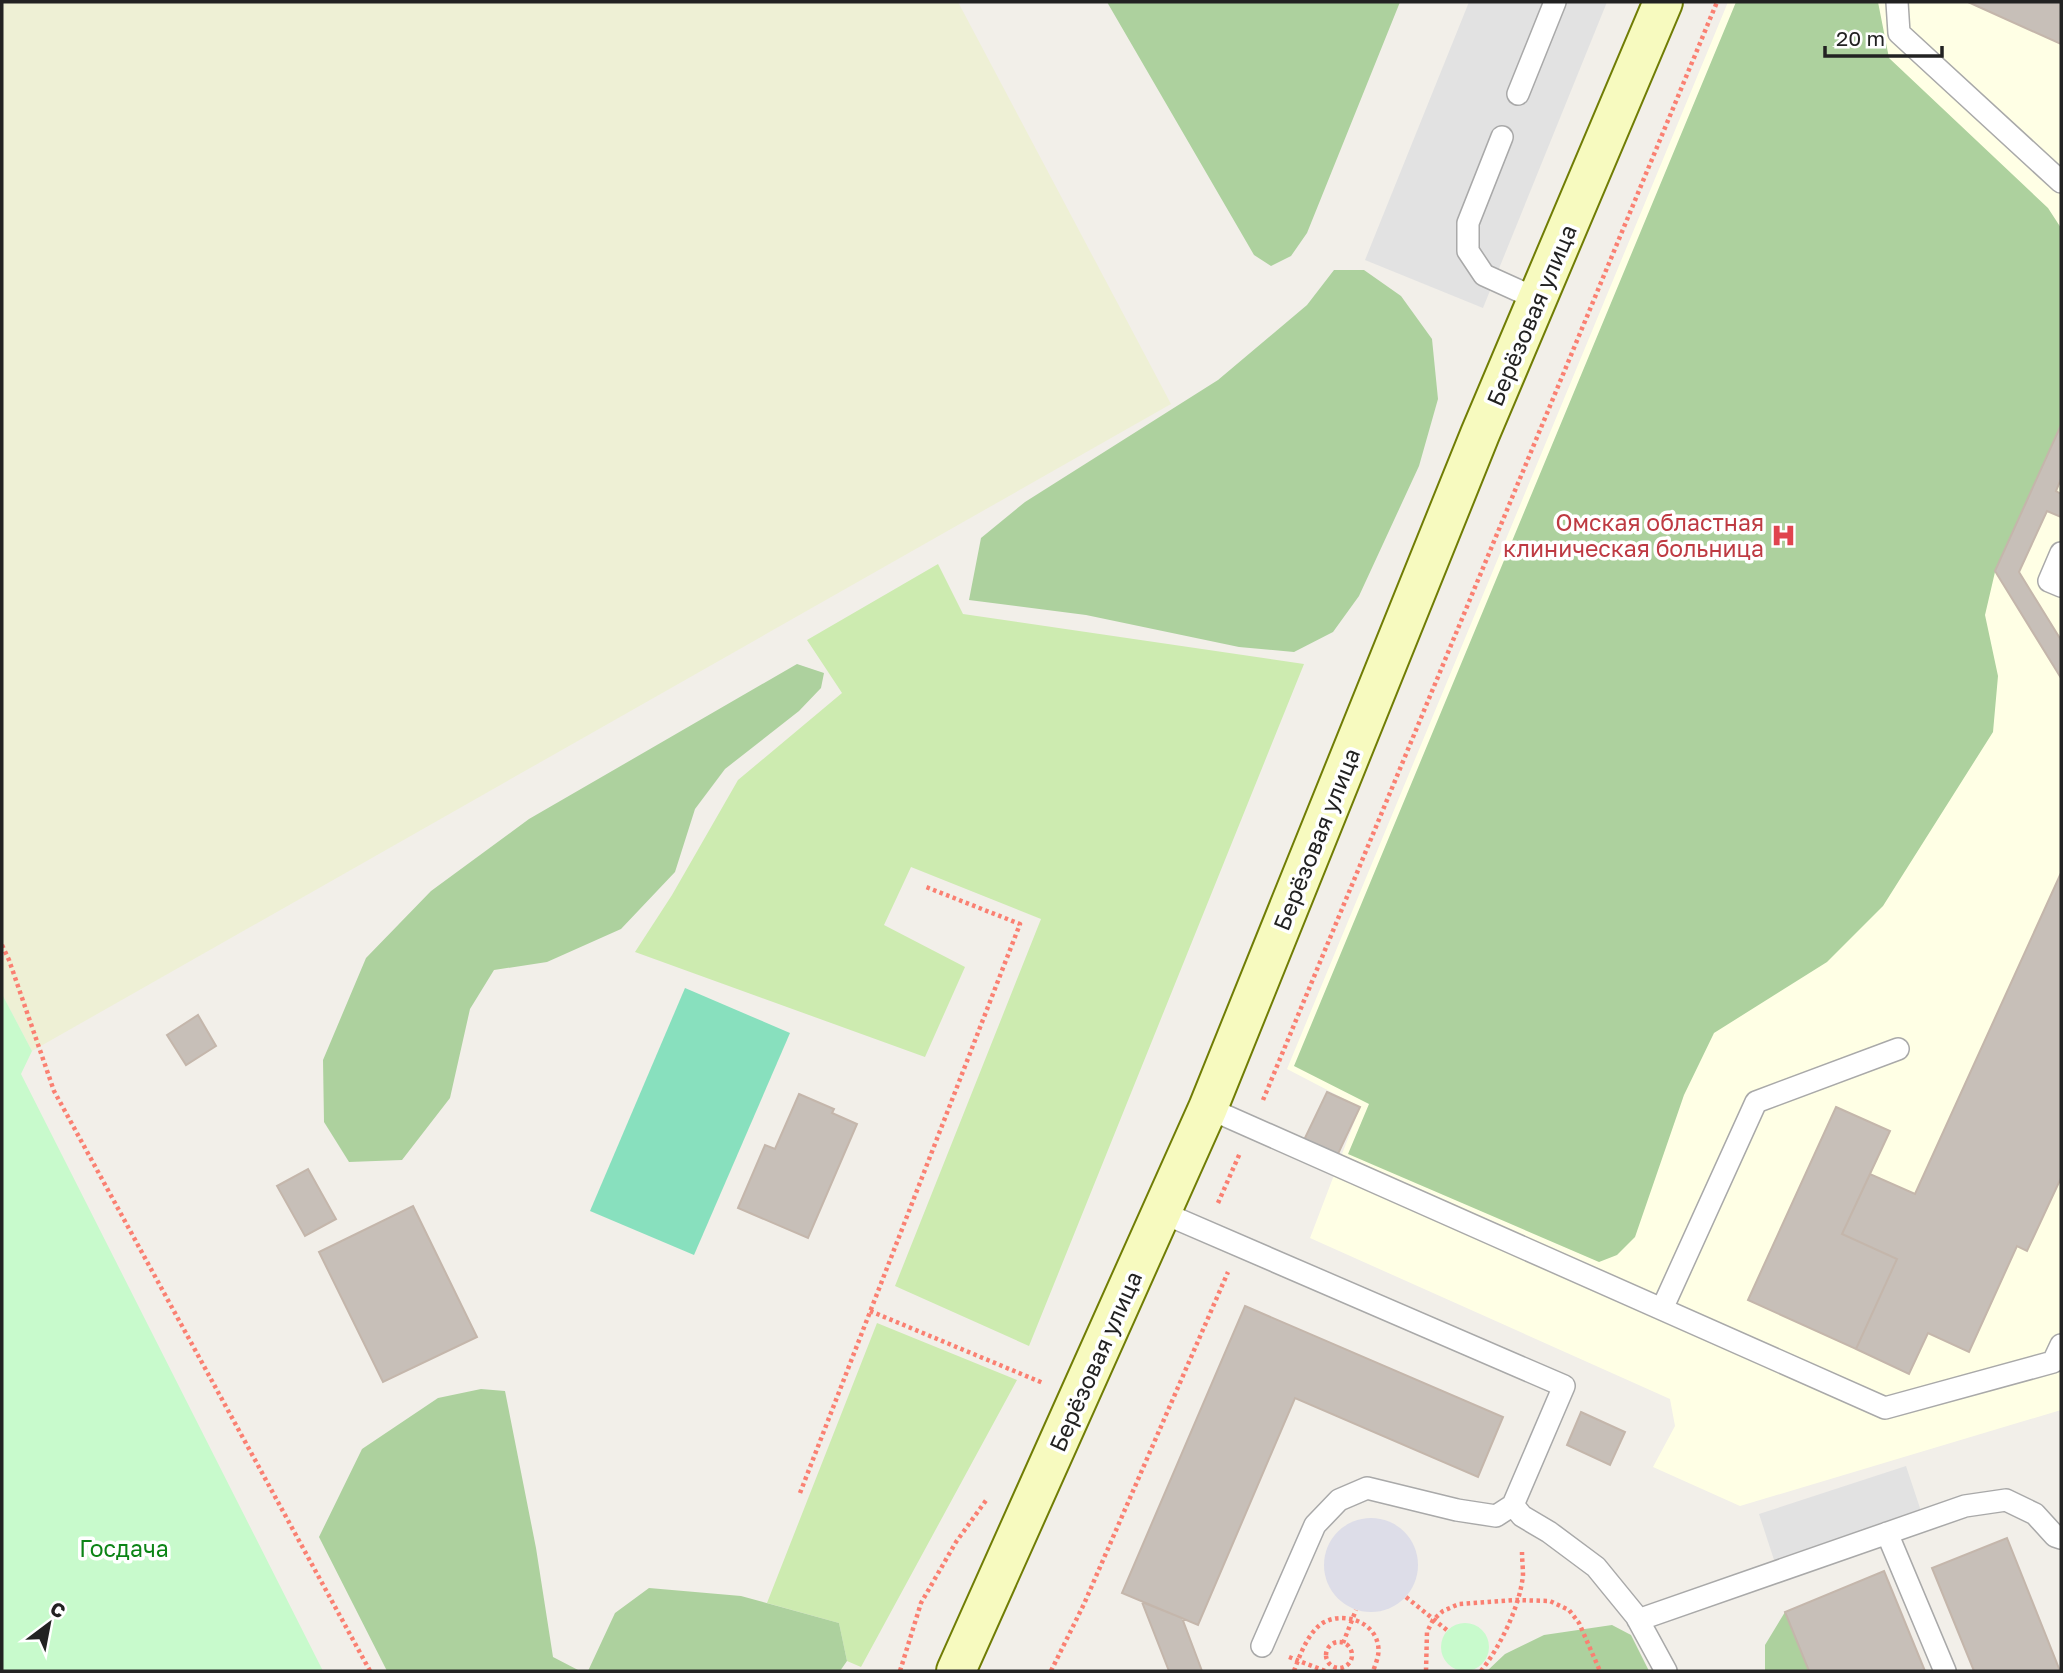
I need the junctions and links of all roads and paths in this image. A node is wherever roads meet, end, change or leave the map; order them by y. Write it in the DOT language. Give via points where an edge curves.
graph roads {
  1 [pos="1555,2"];
  2 [pos="1663,2"];
  3 [pos="1717,2"];
  4 [pos="1896,2"];
  5 [pos="1518,94"];
  6 [pos="1502,137"];
  7 [pos="2061,182"];
  8 [pos="1537,299"];
  9 [pos="2061,553"];
  10 [pos="2061,586"];
  11 [pos="926,887"];
  12 [pos="2,945"];
  13 [pos="1898,1049"];
  14 [pos="1208,1108"];
  15 [pos="1252,1127"];
  16 [pos="1161,1212"];
  17 [pos="1225,1240"];
  18 [pos="1662,1309"];
  19 [pos="870,1311"];
  20 [pos="2061,1345"];
  21 [pos="1079,1398"];
  22 [pos="800,1493"];
  23 [pos="1517,1511"];
  24 [pos="1887,1533"];
  25 [pos="956,1542"];
  26 [pos="2059,1542"];
  27 [pos="1406,1597"];
  28 [pos="1516,1600"];
  29 [pos="1356,1610"];
  30 [pos="1352,1619"];
  31 [pos="1433,1620"];
  32 [pos="1638,1620"];
  33 [pos="1448,1631"];
  34 [pos="1343,1643"];
  35 [pos="1262,1646"];
  36 [pos="1333,1669"];
  37 [pos="369,1671"];
  38 [pos="900,1671"];
  39 [pos="956,1671"];
  40 [pos="1051,1671"];
  41 [pos="1294,1671"];
  42 [pos="1373,1671"];
  43 [pos="1426,1671"];
  44 [pos="1481,1671"];
  45 [pos="1600,1671"];
  46 [pos="1666,1671"];
  47 [pos="1945,1671"];
  1 -- 5 [label="lane"];
  2 -- 8 [label="main road, Берёзовая улица"];
  3 -- 15 [label="path"];
  4 -- 7 [label="lane" via="1899,33"];
  6 -- 8 [label="lane" via="1468,223 1468,250 1484,275"];
  8 -- 14 [label="main road, Берёзовая улица"];
  9 -- 10 [label="lane" via="2049,581"];
  11 -- 19 [label="path" via="1020,923"];
  12 -- 37 [label="path" via="54,1091"];
  13 -- 18 [label="lane" via="1756,1102"];
  14 -- 15 [label="lane"];
  14 -- 16 [label="main road, Берёзовая улица"];
  15 -- 17 [label="path" via="1213,1212"];
  15 -- 18 [label="lane"];
  16 -- 17 [label="lane"];
  16 -- 21 [label="main road, Берёзовая улица"];
  17 -- 23 [label="lane" via="1564,1387"];
  17 -- 40 [label="path" via="1233,1261"];
  18 -- 20 [label="lane" via="1885,1408 2053,1362"];
  19 -- 21 [label="path"];
  19 -- 22 [label="path"];
  21 -- 39 [label="main road, Берёзовая улица"];
  23 -- 28 [label="path" via="1523,1575"];
  23 -- 32 [label="lane" via="1596,1567"];
  23 -- 35 [label="lane" via="1496,1516 1367,1488 1339,1500 1315,1525"];
  24 -- 26 [label="lane" via="1965,1506 2006,1500 2035,1514"];
  24 -- 32 [label="lane"];
  24 -- 47 [label="lane"];
  25 -- 38 [label="path" via="921,1603"];
  27 -- 31 [label="path"];
  28 -- 31 [label="path" via="1459,1604"];
  28 -- 44 [label="path" via="1493,1656"];
  28 -- 45 [label="path" via="1550,1601 1569,1610"];
  29 -- 30 [label="path"];
  30 -- 34 [label="path"];
  30 -- 41 [label="path" via="1322,1623 1311,1634"];
  30 -- 42 [label="path" via="1376,1637 1379,1648"];
  31 -- 33 [label="path"];
  31 -- 43 [label="path" via="1427,1632"];
  32 -- 46 [label="lane"];
  34 -- 36 [label="path" via="1331,1644 1326,1651"];
  34 -- 36 [label="path" via="1352,1651 1352,1660"];
}
